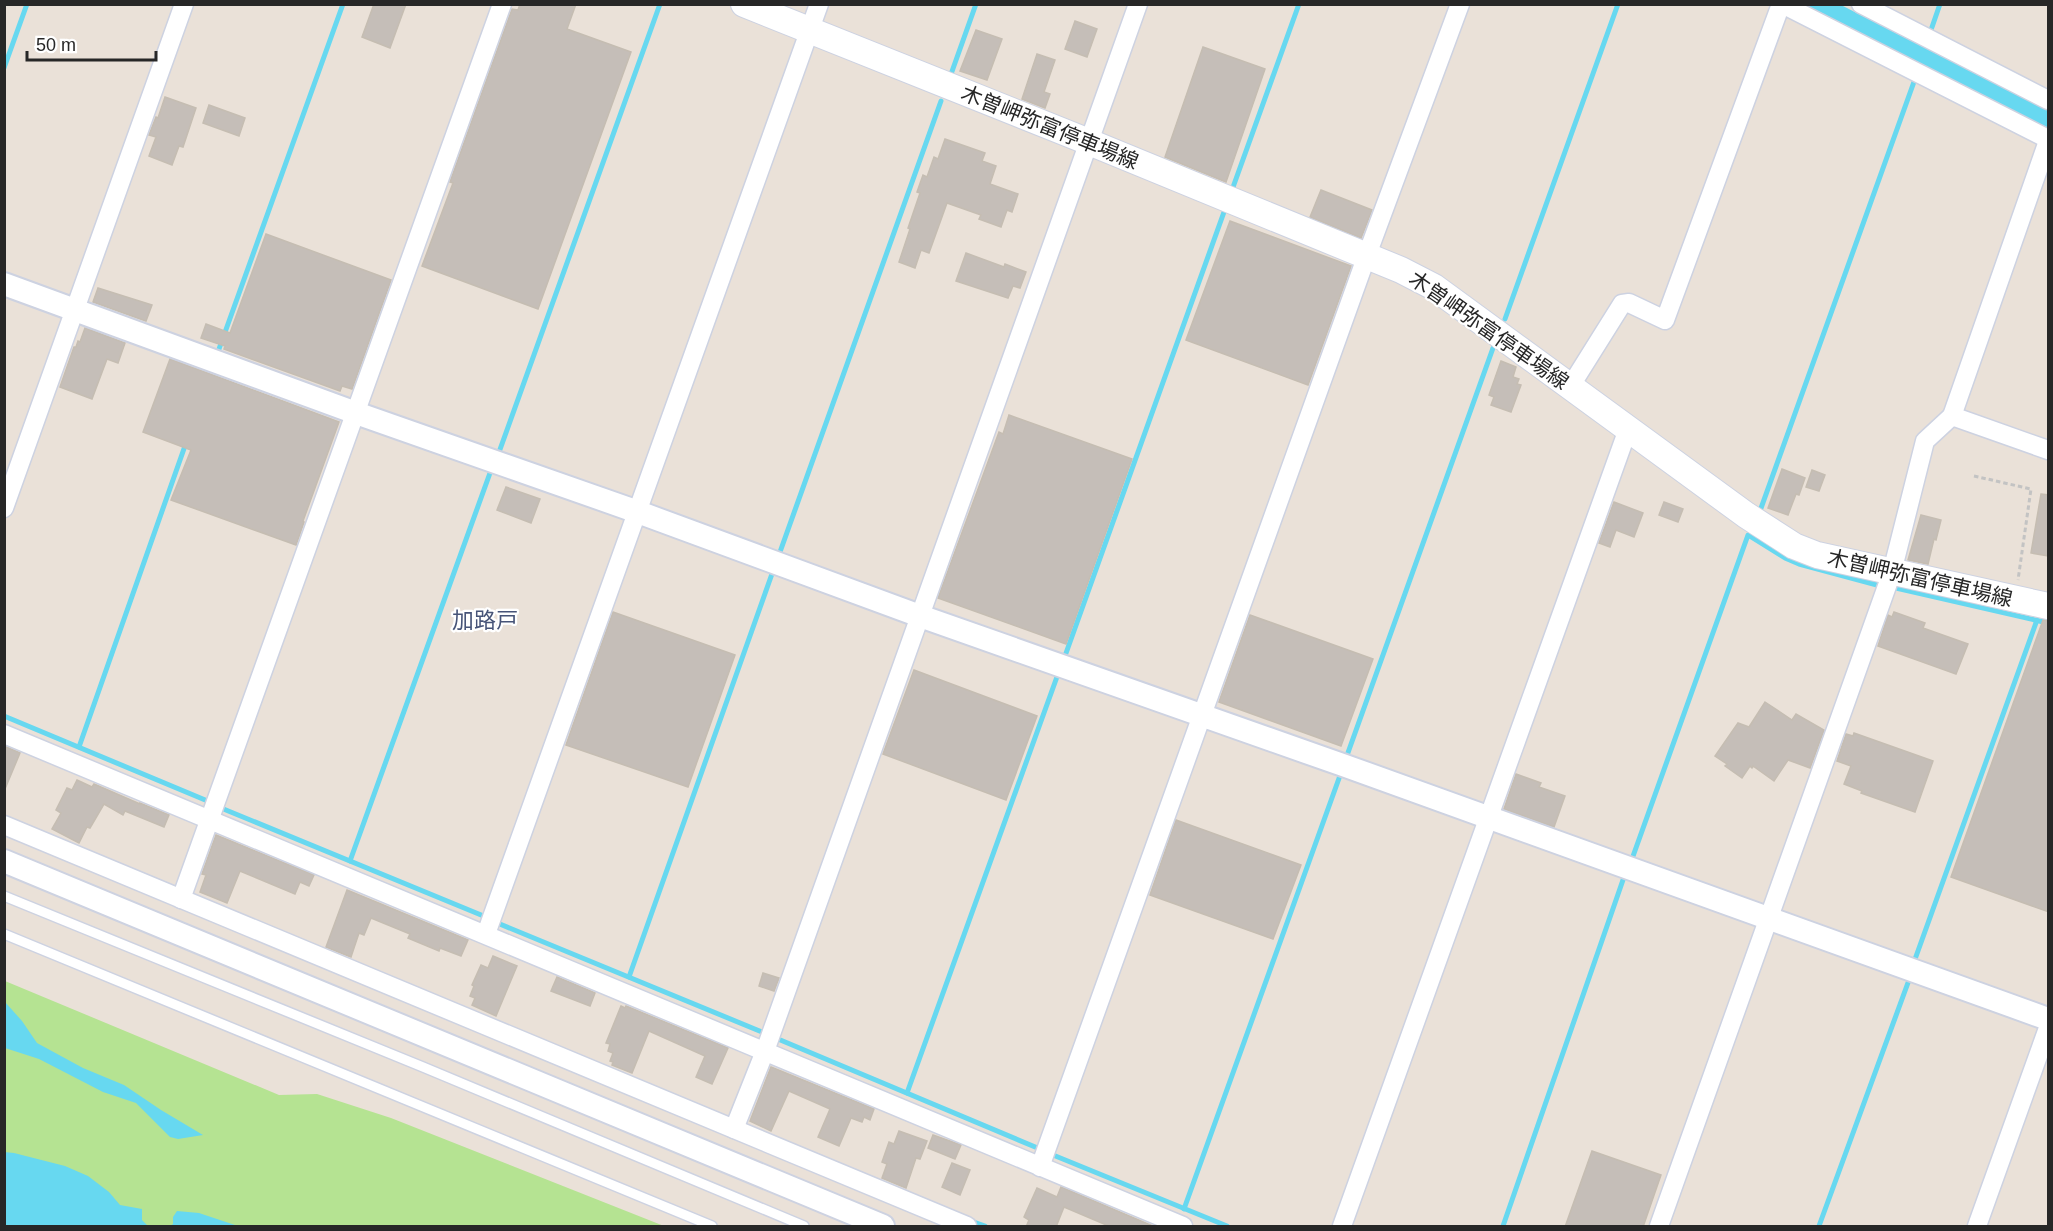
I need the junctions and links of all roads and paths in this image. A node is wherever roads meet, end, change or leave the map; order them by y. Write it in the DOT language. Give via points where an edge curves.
graph roads {
  1 [pos="184,4"];
  2 [pos="502,4"];
  3 [pos="744,4"];
  4 [pos="819,4"];
  5 [pos="1138,4"];
  6 [pos="1460,4"];
  7 [pos="1781,4"];
  8 [pos="1861,4"];
  9 [pos="809,31"];
  10 [pos="2049,100"];
  11 [pos="2049,140"];
  12 [pos="1089,142"];
  13 [pos="1367,255"];
  14 [pos="4,284"];
  15 [pos="76,309"];
  16 [pos="1570,387"];
  17 [pos="356,413"];
  18 [pos="1952,416"];
  19 [pos="1628,429"];
  20 [pos="2049,450"];
  21 [pos="1974,476"];
  22 [pos="4,508"];
  23 [pos="638,512"];
  24 [pos="1892,573"];
  25 [pos="2015,599"];
  26 [pos="2049,606"];
  27 [pos="920,616"];
  28 [pos="1203,715"];
  29 [pos="4,734"];
  30 [pos="1488,818"];
  31 [pos="210,819"];
  32 [pos="4,825"];
  33 [pos="4,861"];
  34 [pos="4,896"];
  35 [pos="181,898"];
  36 [pos="1769,919"];
  37 [pos="4,934"];
  38 [pos="486,934"];
  39 [pos="2049,1019"];
  40 [pos="2049,1028"];
  41 [pos="765,1051"];
  42 [pos="734,1129"];
  43 [pos="1040,1167"];
  44 [pos="712,1227"];
  45 [pos="804,1227"];
  46 [pos="883,1227"];
  47 [pos="967,1227"];
  48 [pos="1182,1227"];
  49 [pos="1342,1227"];
  50 [pos="1659,1227"];
  51 [pos="1977,1227"];
  1 -- 15 [label="street"];
  2 -- 17 [label="street"];
  3 -- 9 [label="main road, 木曽岬弥富停車場線"];
  4 -- 9 [label="street"];
  5 -- 12 [label="street"];
  6 -- 13 [label="street"];
  7 -- 11 [label="street"];
  7 -- 16 [label="street" via="1665,320 1629,303 1622,304"];
  8 -- 10 [label="street"];
  9 -- 12 [label="main road, 木曽岬弥富停車場線"];
  9 -- 23 [label="street"];
  11 -- 18 [label="street"];
  12 -- 13 [label="main road, 木曽岬弥富停車場線"];
  12 -- 27 [label="street"];
  13 -- 16 [label="main road, 木曽岬弥富停車場線" via="1434,287"];
  13 -- 28 [label="street"];
  14 -- 15 [label="street"];
  15 -- 17 [label="street"];
  15 -- 22 [label="street"];
  16 -- 19 [label="main road, 木曽岬弥富停車場線"];
  17 -- 23 [label="street"];
  17 -- 31 [label="street"];
  18 -- 20 [label="street"];
  18 -- 24 [label="street" via="1925,441"];
  19 -- 24 [label="main road, 木曽岬弥富停車場線" via="1794,546"];
  19 -- 30 [label="street"];
  21 -- 25 [label="path" via="2031,489"];
  23 -- 27 [label="street"];
  23 -- 38 [label="street"];
  24 -- 25 [label="main road, 木曽岬弥富停車場線"];
  24 -- 36 [label="street"];
  25 -- 26 [label="main road, 木曽岬弥富停車場線"];
  27 -- 28 [label="street"];
  27 -- 41 [label="street"];
  28 -- 30 [label="street"];
  28 -- 43 [label="street"];
  29 -- 31 [label="street"];
  30 -- 36 [label="street"];
  30 -- 49 [label="street"];
  31 -- 35 [label="street"];
  31 -- 38 [label="street"];
  32 -- 35 [label="street"];
  33 -- 46 [label="street"];
  34 -- 45 [label="lane"];
  35 -- 42 [label="street"];
  36 -- 39 [label="street"];
  36 -- 50 [label="street"];
  37 -- 44 [label="lane"];
  38 -- 41 [label="street"];
  40 -- 51 [label="street"];
  41 -- 42 [label="street"];
  41 -- 43 [label="street"];
  42 -- 47 [label="street"];
  43 -- 48 [label="street"];
}
